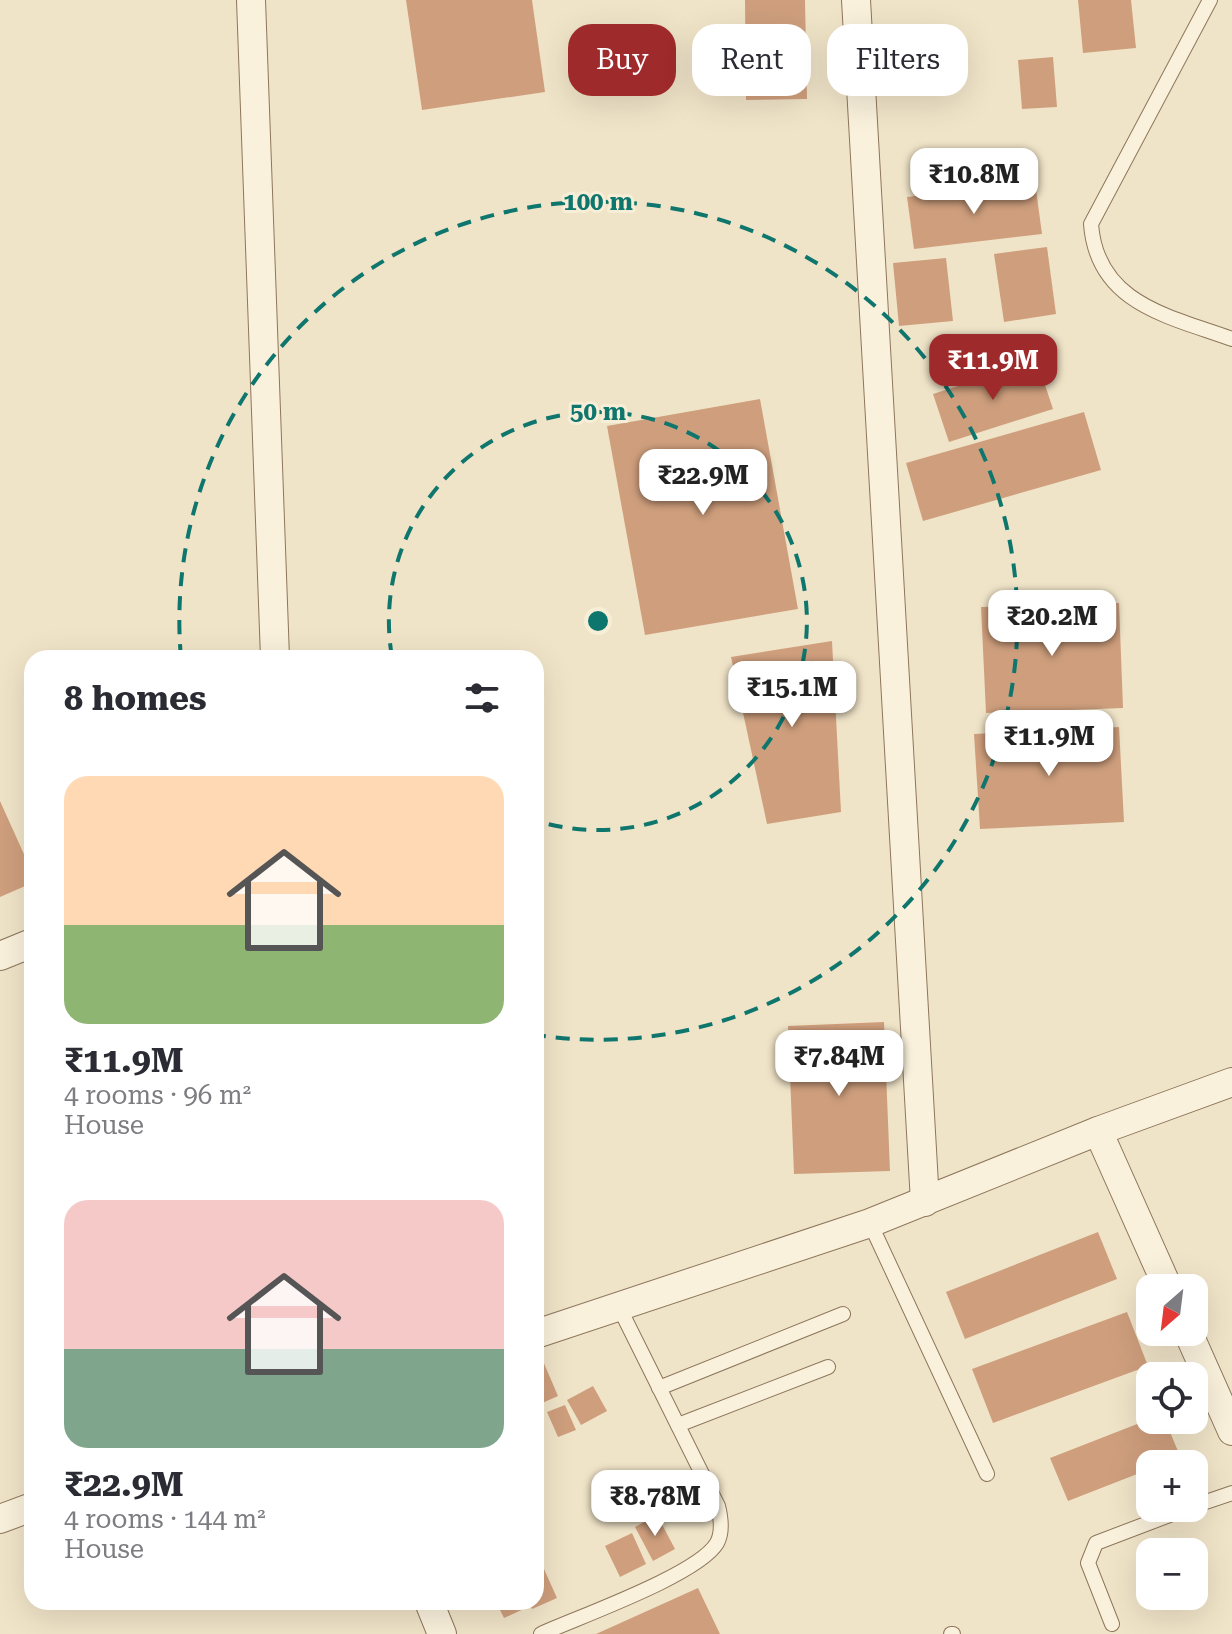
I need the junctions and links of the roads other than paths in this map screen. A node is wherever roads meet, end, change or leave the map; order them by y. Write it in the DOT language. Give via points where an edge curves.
graph roads {
  1 [pos="251,0"];
  2 [pos="856,0"];
  3 [pos="1210,0"];
  4 [pos="1232,339"];
  5 [pos="275,650"];
  6 [pos="24,946"];
  7 [pos="0,956"];
  8 [pos="1232,1082"];
  9 [pos="1098,1131"];
  10 [pos="925,1202"];
  11 [pos="870,1223"];
  12 [pos="1162,1274"];
  13 [pos="620,1309"];
  14 [pos="843,1314"];
  15 [pos="544,1332"];
  16 [pos="1194,1346"];
  17 [pos="828,1367"];
  18 [pos="659,1388"];
  19 [pos="678,1425"];
  20 [pos="1232,1431"];
  21 [pos="987,1474"];
  22 [pos="1232,1493"];
  23 [pos="1208,1501"];
  24 [pos="24,1510"];
  25 [pos="0,1519"];
  26 [pos="1151,1522"];
  27 [pos="432,1610"];
  28 [pos="1112,1624"];
  29 [pos="442,1634"];
  30 [pos="541,1634"];
  1 -- 5 [label="street"];
  2 -- 10 [label="street"];
  3 -- 4 [label="lane" via="1091,224 1093,249 1118,289 1149,308"];
  6 -- 7 [label="street"];
  8 -- 9 [label="street"];
  9 -- 10 [label="street"];
  9 -- 12 [label="street"];
  10 -- 11 [label="street"];
  11 -- 13 [label="street"];
  11 -- 21 [label="lane"];
  13 -- 15 [label="street"];
  13 -- 18 [label="lane"];
  14 -- 18 [label="lane"];
  16 -- 20 [label="street"];
  17 -- 19 [label="lane"];
  18 -- 19 [label="lane"];
  19 -- 30 [label="lane" via="718,1506 722,1522 717,1543 692,1567"];
  22 -- 23 [label="lane"];
  24 -- 25 [label="street"];
  26 -- 28 [label="lane" via="1096,1543 1088,1563"];
  27 -- 29 [label="street"];
}
